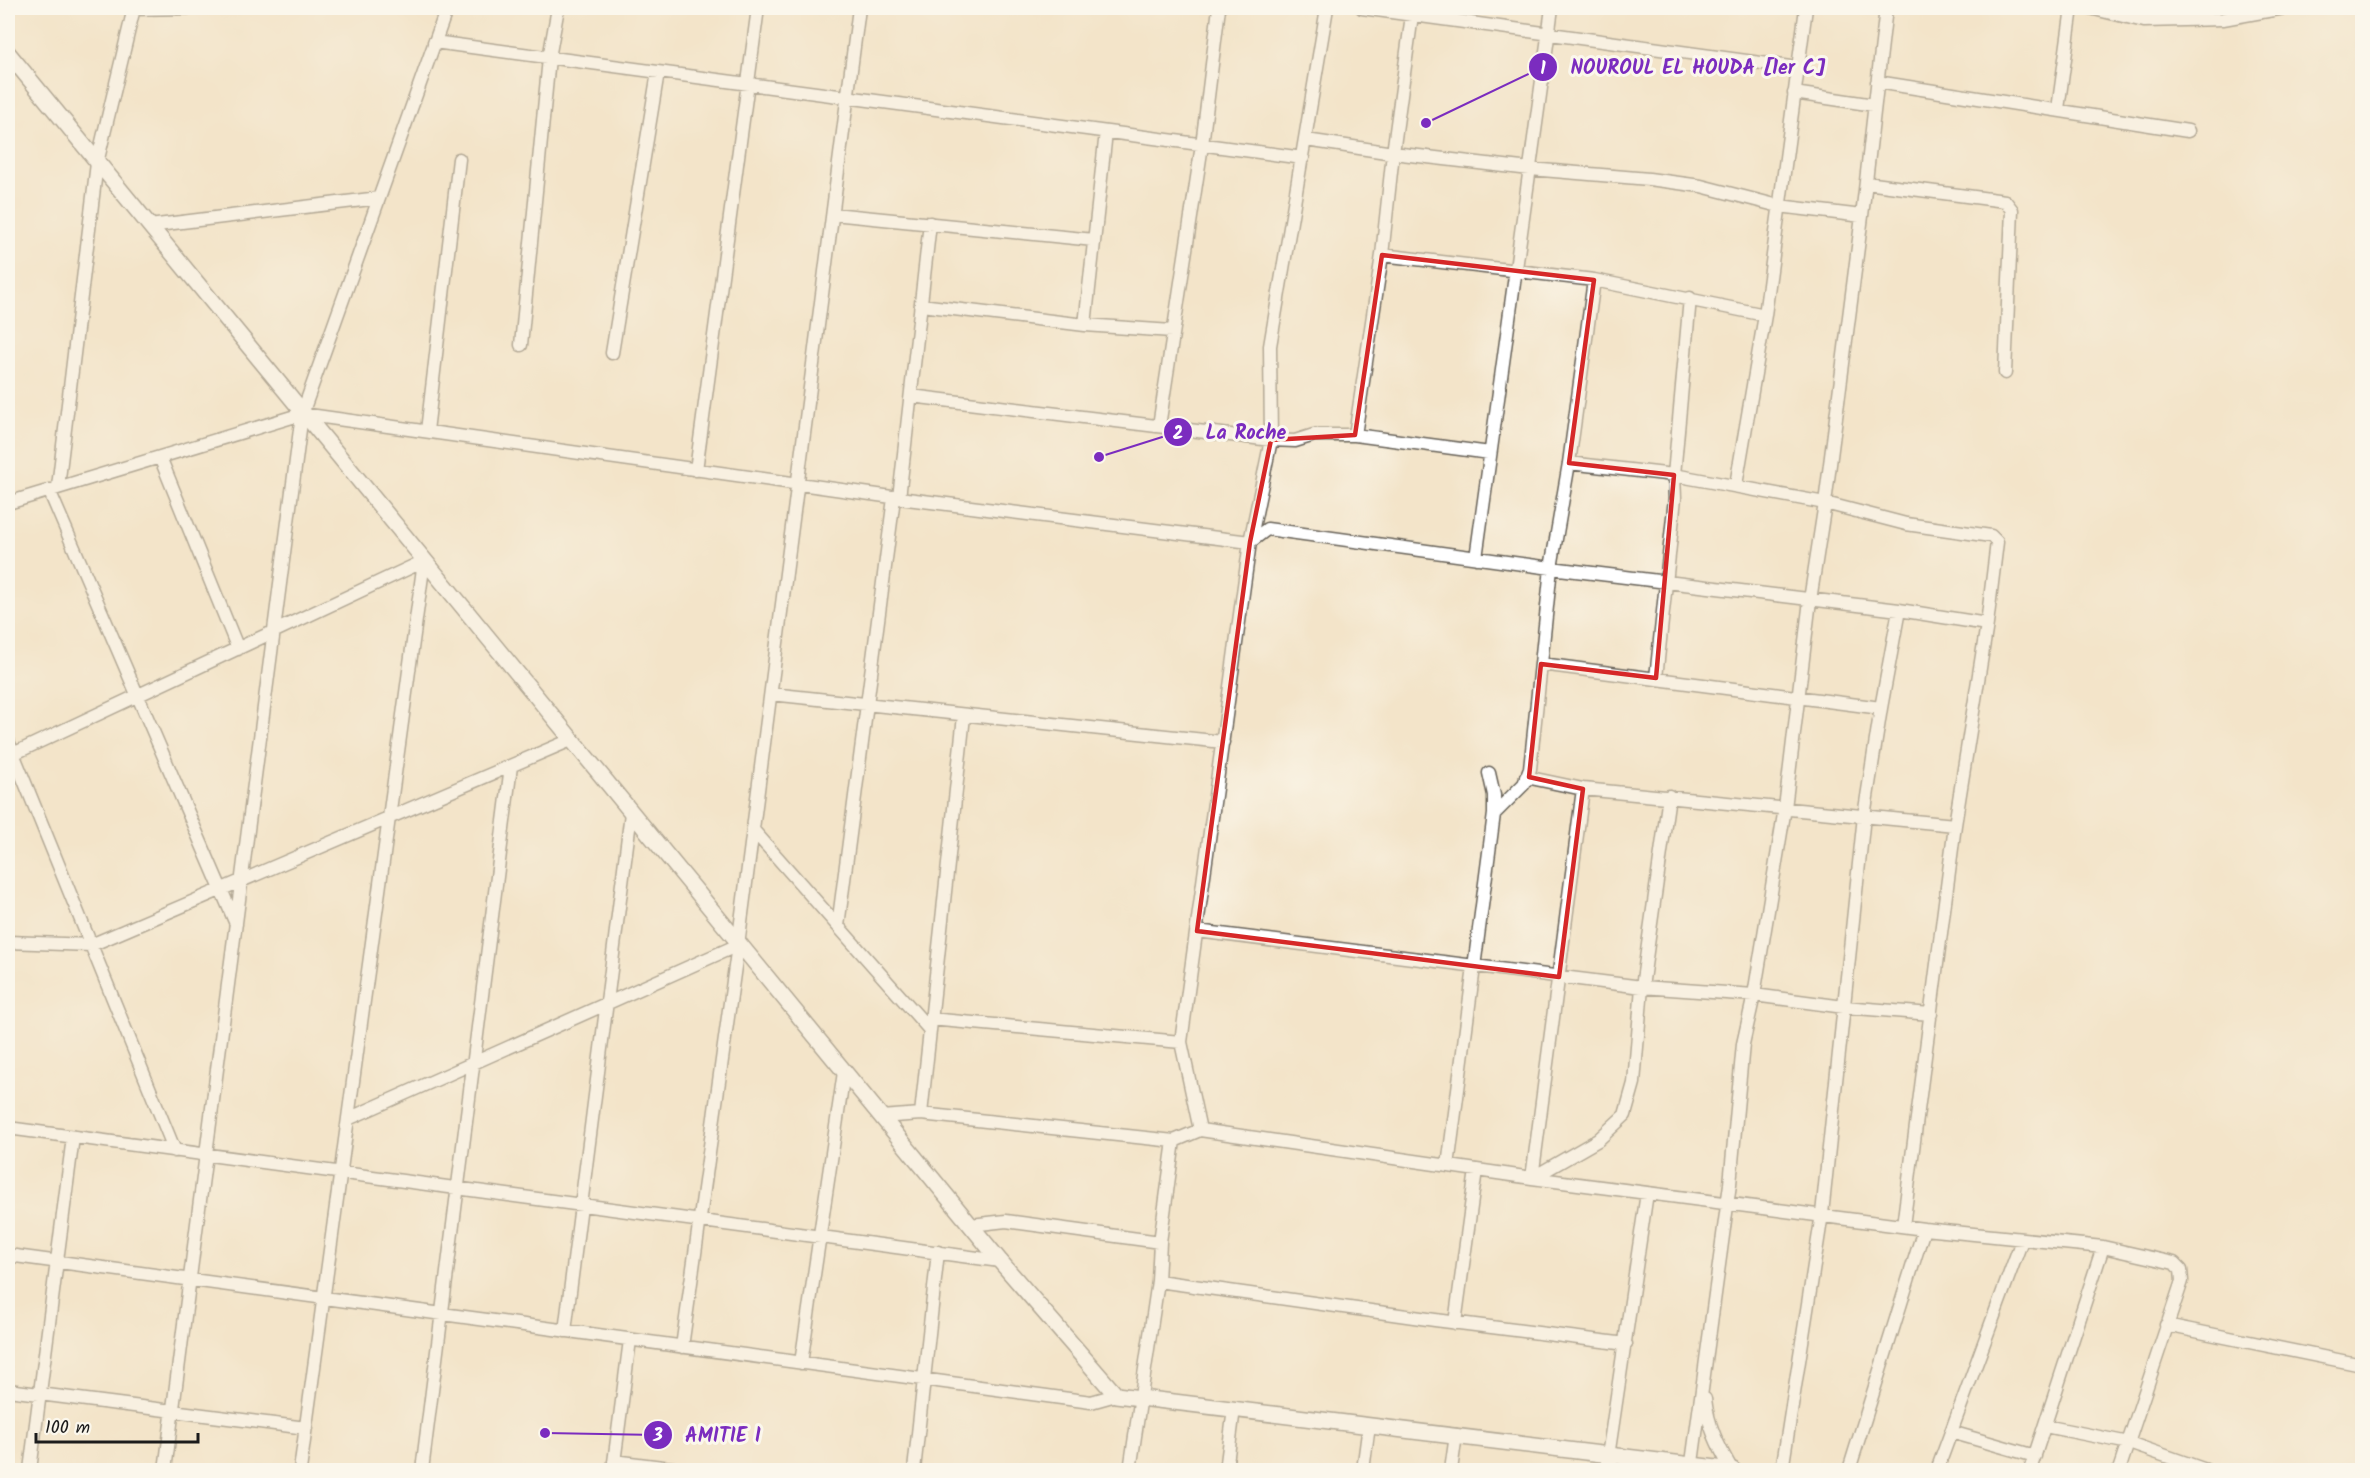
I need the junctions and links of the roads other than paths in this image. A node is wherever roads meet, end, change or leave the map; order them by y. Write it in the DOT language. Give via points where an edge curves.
graph roads {
  1 [pos="134,8"];
  2 [pos="188,8"];
  3 [pos="447,8"];
  4 [pos="558,8"];
  5 [pos="758,8"];
  6 [pos="859,8"];
  7 [pos="1219,8"];
  8 [pos="1327,8"];
  9 [pos="1362,8"];
  10 [pos="1552,8"];
  11 [pos="1806,8"];
  12 [pos="1886,8"];
  13 [pos="2072,8"];
  14 [pos="2090,8"];
  15 [pos="2284,8"];
  16 [pos="1412,15"];
  17 [pos="1548,33"];
  18 [pos="434,42"];
  19 [pos="8,53"];
  20 [pos="549,58"];
  21 [pos="1798,68"];
  22 [pos="658,72"];
  23 [pos="1877,82"];
  24 [pos="747,84"];
  25 [pos="1794,93"];
  26 [pos="848,98"];
  27 [pos="1874,105"];
  28 [pos="2058,109"];
  29 [pos="2188,131"];
  30 [pos="1106,132"];
  31 [pos="1306,140"];
  32 [pos="1202,145"];
  33 [pos="1393,153"];
  34 [pos="1303,158"];
  35 [pos="459,159"];
  36 [pos="97,163"];
  37 [pos="1530,169"];
  38 [pos="1866,183"];
  39 [pos="379,198"];
  40 [pos="1779,206"];
  41 [pos="833,214"];
  42 [pos="1862,216"];
  43 [pos="930,223"];
  44 [pos="149,226"];
  45 [pos="1094,240"];
  46 [pos="1382,255"];
  47 [pos="1516,272"];
  48 [pos="1594,280"];
  49 [pos="1690,298"];
  50 [pos="921,305"];
  51 [pos="1765,315"];
  52 [pos="1085,325"];
  53 [pos="1172,332"];
  54 [pos="520,345"];
  55 [pos="612,353"];
  56 [pos="2005,373"];
  57 [pos="911,396"];
  58 [pos="302,414"];
  59 [pos="1159,426"];
  60 [pos="427,431"];
  61 [pos="1355,435"];
  62 [pos="1271,440"];
  63 [pos="1490,453"];
  64 [pos="160,457"];
  65 [pos="1569,463"];
  66 [pos="696,470"];
  67 [pos="1674,475"];
  68 [pos="798,484"];
  69 [pos="1736,485"];
  70 [pos="54,489"];
  71 [pos="897,498"];
  72 [pos="8,503"];
  73 [pos="1825,503"];
  74 [pos="1250,542"];
  75 [pos="1476,558"];
  76 [pos="424,561"];
  77 [pos="1551,568"];
  78 [pos="1668,581"];
  79 [pos="1810,600"];
  80 [pos="1899,610"];
  81 [pos="1988,624"];
  82 [pos="274,632"];
  83 [pos="238,649"];
  84 [pos="1540,664"];
  85 [pos="1656,678"];
  86 [pos="771,694"];
  87 [pos="137,696"];
  88 [pos="1799,696"];
  89 [pos="867,705"];
  90 [pos="1881,708"];
  91 [pos="964,716"];
  92 [pos="571,740"];
  93 [pos="8,741"];
  94 [pos="1223,742"];
  95 [pos="10,754"];
  96 [pos="511,766"];
  97 [pos="1489,773"];
  98 [pos="1527,777"];
  99 [pos="1583,789"];
  100 [pos="1669,796"];
  101 [pos="1785,808"];
  102 [pos="631,813"];
  103 [pos="1494,814"];
  104 [pos="1864,816"];
  105 [pos="389,818"];
  106 [pos="1955,825"];
  107 [pos="753,830"];
  108 [pos="242,881"];
  109 [pos="220,890"];
  110 [pos="236,925"];
  111 [pos="838,926"];
  112 [pos="1197,931"];
  113 [pos="8,942"];
  114 [pos="91,945"];
  115 [pos="738,945"];
  116 [pos="1476,966"];
  117 [pos="1559,977"];
  118 [pos="1642,987"];
  119 [pos="1754,995"];
  120 [pos="607,1003"];
  121 [pos="1844,1007"];
  122 [pos="1931,1014"];
  123 [pos="929,1024"];
  124 [pos="1181,1042"];
  125 [pos="474,1063"];
  126 [pos="844,1072"];
  127 [pos="921,1114"];
  128 [pos="881,1117"];
  129 [pos="348,1119"];
  130 [pos="8,1128"];
  131 [pos="1200,1130"];
  132 [pos="73,1137"];
  133 [pos="1174,1141"];
  134 [pos="175,1151"];
  135 [pos="206,1155"];
  136 [pos="1448,1166"];
  137 [pos="1476,1170"];
  138 [pos="340,1173"];
  139 [pos="1532,1178"];
  140 [pos="458,1188"];
  141 [pos="1647,1193"];
  142 [pos="1727,1203"];
  143 [pos="581,1205"];
  144 [pos="1822,1214"];
  145 [pos="700,1221"];
  146 [pos="971,1226"];
  147 [pos="1903,1226"];
  148 [pos="1924,1229"];
  149 [pos="820,1237"];
  150 [pos="2022,1240"];
  151 [pos="1160,1242"];
  152 [pos="2103,1247"];
  153 [pos="938,1252"];
  154 [pos="8,1255"];
  155 [pos="1000,1261"];
  156 [pos="57,1262"];
  157 [pos="190,1280"];
  158 [pos="1158,1281"];
  159 [pos="324,1298"];
  160 [pos="441,1314"];
  161 [pos="1455,1323"];
  162 [pos="2166,1325"];
  163 [pos="565,1331"];
  164 [pos="630,1340"];
  165 [pos="1626,1344"];
  166 [pos="682,1347"];
  167 [pos="801,1363"];
  168 [pos="2362,1365"];
  169 [pos="924,1380"];
  170 [pos="1703,1383"];
  171 [pos="8,1390"];
  172 [pos="40,1394"];
  173 [pos="1116,1395"];
  174 [pos="1140,1397"];
  175 [pos="1234,1409"];
  176 [pos="173,1411"];
  177 [pos="1369,1425"];
  178 [pos="2045,1426"];
  179 [pos="306,1428"];
  180 [pos="1951,1432"];
  181 [pos="1456,1435"];
  182 [pos="2129,1443"];
  183 [pos="2035,1456"];
  184 [pos="1607,1464"];
  185 [pos="613,1466"];
  186 [pos="1691,1469"];
  187 [pos="30,1470"];
  188 [pos="165,1470"];
  189 [pos="300,1470"];
  190 [pos="422,1470"];
  191 [pos="687,1470"];
  192 [pos="914,1470"];
  193 [pos="1130,1470"];
  194 [pos="1226,1470"];
  195 [pos="1363,1470"];
  196 [pos="1451,1470"];
  197 [pos="1732,1470"];
  198 [pos="1782,1470"];
  199 [pos="1849,1470"];
  200 [pos="1936,1470"];
  201 [pos="2030,1470"];
  202 [pos="2119,1470"];
  203 [pos="2206,1470"];
  1 -- 2 [label="street"];
  1 -- 36 [label="street"];
  3 -- 18 [label="street"];
  4 -- 20 [label="street"];
  5 -- 24 [label="street"];
  6 -- 26 [label="street"];
  7 -- 32 [label="street"];
  8 -- 31 [label="street"];
  9 -- 16 [label="street"];
  10 -- 17 [label="street"];
  11 -- 21 [label="street"];
  12 -- 23 [label="street"];
  13 -- 28 [label="street"];
  14 -- 15 [label="street" via="2144,21 2223,19"];
  16 -- 17 [label="street"];
  16 -- 33 [label="street"];
  17 -- 21 [label="street"];
  17 -- 37 [label="street"];
  18 -- 20 [label="street"];
  18 -- 39 [label="street"];
  19 -- 36 [label="street"];
  20 -- 22 [label="street"];
  20 -- 54 [label="street"];
  21 -- 25 [label="street"];
  22 -- 24 [label="street"];
  22 -- 55 [label="street"];
  23 -- 27 [label="street"];
  23 -- 28 [label="street"];
  24 -- 26 [label="street"];
  24 -- 66 [label="street"];
  25 -- 27 [label="street"];
  25 -- 40 [label="street"];
  26 -- 30 [label="street"];
  26 -- 41 [label="street"];
  27 -- 38 [label="street"];
  28 -- 29 [label="street"];
  30 -- 32 [label="street"];
  30 -- 45 [label="street"];
  31 -- 33 [label="street"];
  31 -- 34 [label="street"];
  32 -- 34 [label="street"];
  32 -- 53 [label="street"];
  33 -- 37 [label="street"];
  33 -- 46 [label="street"];
  34 -- 62 [label="street" via="1270,346"];
  35 -- 60 [label="street"];
  36 -- 44 [label="street"];
  36 -- 70 [label="street"];
  37 -- 40 [label="street" via="1701,186"];
  37 -- 47 [label="street"];
  38 -- 42 [label="street"];
  38 -- 56 [label="street" via="2005,201 2013,210"];
  39 -- 44 [label="street"];
  39 -- 58 [label="street"];
  40 -- 42 [label="street"];
  40 -- 51 [label="street"];
  41 -- 43 [label="street"];
  41 -- 68 [label="street"];
  42 -- 73 [label="street"];
  43 -- 45 [label="street"];
  43 -- 50 [label="street"];
  44 -- 58 [label="street"];
  45 -- 52 [label="street"];
  46 -- 47 [label="street"];
  46 -- 61 [label="street"];
  47 -- 48 [label="street"];
  47 -- 63 [label="street"];
  48 -- 49 [label="street"];
  48 -- 65 [label="street"];
  49 -- 51 [label="street"];
  49 -- 67 [label="street"];
  50 -- 52 [label="street"];
  50 -- 57 [label="street"];
  51 -- 69 [label="street"];
  52 -- 53 [label="street"];
  53 -- 59 [label="street"];
  57 -- 59 [label="street"];
  57 -- 71 [label="street"];
  58 -- 60 [label="street"];
  58 -- 64 [label="street"];
  58 -- 76 [label="street"];
  58 -- 82 [label="street"];
  59 -- 62 [label="street"];
  60 -- 66 [label="street"];
  61 -- 62 [label="street"];
  61 -- 63 [label="street"];
  62 -- 74 [label="street"];
  63 -- 75 [label="street"];
  64 -- 70 [label="street"];
  64 -- 83 [label="street"];
  65 -- 67 [label="street"];
  65 -- 77 [label="street"];
  66 -- 68 [label="street"];
  67 -- 69 [label="street"];
  67 -- 78 [label="street"];
  68 -- 71 [label="street"];
  68 -- 86 [label="street"];
  69 -- 73 [label="street"];
  70 -- 72 [label="street"];
  70 -- 87 [label="street"];
  71 -- 74 [label="street"];
  71 -- 89 [label="street"];
  73 -- 79 [label="street"];
  73 -- 81 [label="street" via="1906,524 1992,536 1997,542"];
  74 -- 75 [label="street" via="1267,529"];
  74 -- 94 [label="street"];
  75 -- 77 [label="street"];
  76 -- 82 [label="street"];
  76 -- 92 [label="street"];
  76 -- 105 [label="street"];
  77 -- 78 [label="street"];
  77 -- 84 [label="street"];
  78 -- 79 [label="street"];
  78 -- 85 [label="street"];
  79 -- 80 [label="street"];
  79 -- 88 [label="street"];
  80 -- 81 [label="street"];
  80 -- 90 [label="street"];
  81 -- 106 [label="street"];
  82 -- 83 [label="street"];
  82 -- 108 [label="street"];
  83 -- 87 [label="street"];
  84 -- 85 [label="street"];
  84 -- 98 [label="street"];
  85 -- 88 [label="street"];
  86 -- 89 [label="street"];
  86 -- 107 [label="street"];
  87 -- 95 [label="street"];
  87 -- 109 [label="street"];
  88 -- 90 [label="street"];
  88 -- 101 [label="street"];
  89 -- 91 [label="street"];
  89 -- 111 [label="street"];
  90 -- 104 [label="street"];
  91 -- 94 [label="street"];
  91 -- 123 [label="street"];
  92 -- 96 [label="street"];
  92 -- 102 [label="street"];
  93 -- 95 [label="street"];
  94 -- 112 [label="street"];
  95 -- 114 [label="street"];
  96 -- 105 [label="street"];
  96 -- 125 [label="street"];
  97 -- 103 [label="street"];
  98 -- 99 [label="street"];
  98 -- 103 [label="street"];
  99 -- 100 [label="street"];
  99 -- 117 [label="street"];
  100 -- 101 [label="street"];
  100 -- 118 [label="street"];
  101 -- 104 [label="street"];
  101 -- 119 [label="street"];
  102 -- 115 [label="street"];
  102 -- 120 [label="street"];
  103 -- 116 [label="street"];
  104 -- 106 [label="street"];
  104 -- 121 [label="street"];
  105 -- 108 [label="street"];
  105 -- 129 [label="street"];
  106 -- 122 [label="street"];
  107 -- 111 [label="street"];
  107 -- 115 [label="street"];
  108 -- 109 [label="street"];
  108 -- 110 [label="street"];
  109 -- 110 [label="street"];
  109 -- 114 [label="street"];
  110 -- 135 [label="street"];
  111 -- 123 [label="street"];
  112 -- 116 [label="street"];
  112 -- 124 [label="street"];
  113 -- 114 [label="street"];
  114 -- 134 [label="street"];
  115 -- 120 [label="street"];
  115 -- 126 [label="street"];
  115 -- 145 [label="street"];
  116 -- 117 [label="street"];
  116 -- 136 [label="street"];
  117 -- 118 [label="street"];
  117 -- 139 [label="street"];
  118 -- 119 [label="street"];
  118 -- 139 [label="street" via="1634,1083 1625,1115 1598,1140"];
  119 -- 121 [label="street"];
  119 -- 142 [label="street" via="1743,1044"];
  120 -- 125 [label="street"];
  120 -- 143 [label="street"];
  121 -- 122 [label="street"];
  121 -- 144 [label="street"];
  122 -- 147 [label="street"];
  123 -- 124 [label="street"];
  123 -- 127 [label="street"];
  124 -- 131 [label="street"];
  125 -- 129 [label="street"];
  125 -- 140 [label="street"];
  126 -- 128 [label="street"];
  126 -- 149 [label="street"];
  127 -- 128 [label="street"];
  127 -- 133 [label="street"];
  128 -- 146 [label="street"];
  129 -- 138 [label="street"];
  130 -- 132 [label="street"];
  131 -- 133 [label="street"];
  131 -- 136 [label="street"];
  132 -- 134 [label="street"];
  132 -- 156 [label="street"];
  133 -- 151 [label="street"];
  134 -- 135 [label="street"];
  135 -- 138 [label="street"];
  135 -- 157 [label="street"];
  136 -- 137 [label="street"];
  137 -- 139 [label="street"];
  137 -- 161 [label="street"];
  138 -- 140 [label="street"];
  138 -- 159 [label="street"];
  139 -- 141 [label="street"];
  140 -- 143 [label="street"];
  140 -- 160 [label="street"];
  141 -- 142 [label="street"];
  141 -- 165 [label="street"];
  142 -- 144 [label="street"];
  142 -- 170 [label="street"];
  143 -- 145 [label="street"];
  143 -- 163 [label="street"];
  144 -- 147 [label="street"];
  144 -- 198 [label="street"];
  145 -- 149 [label="street"];
  145 -- 166 [label="street"];
  146 -- 151 [label="street" via="1006,1221"];
  146 -- 155 [label="street"];
  147 -- 148 [label="street"];
  148 -- 150 [label="street"];
  148 -- 199 [label="street"];
  149 -- 153 [label="street"];
  149 -- 167 [label="street"];
  150 -- 152 [label="street"];
  150 -- 180 [label="street"];
  151 -- 158 [label="street"];
  152 -- 162 [label="street" via="2178,1266 2182,1281"];
  152 -- 178 [label="street"];
  153 -- 155 [label="street"];
  153 -- 169 [label="street"];
  154 -- 156 [label="street"];
  155 -- 173 [label="street"];
  156 -- 157 [label="street"];
  156 -- 172 [label="street"];
  157 -- 159 [label="street"];
  157 -- 176 [label="street"];
  158 -- 161 [label="street"];
  158 -- 174 [label="street"];
  159 -- 160 [label="street"];
  159 -- 179 [label="street"];
  160 -- 163 [label="street"];
  160 -- 190 [label="street"];
  161 -- 165 [label="street"];
  162 -- 168 [label="street"];
  162 -- 182 [label="street"];
  163 -- 164 [label="street"];
  164 -- 166 [label="street"];
  164 -- 185 [label="street"];
  165 -- 184 [label="street"];
  166 -- 167 [label="street"];
  167 -- 169 [label="street"];
  169 -- 173 [label="street" via="1090,1402"];
  169 -- 192 [label="street"];
  170 -- 186 [label="street"];
  170 -- 197 [label="street" via="1707,1417"];
  171 -- 172 [label="street"];
  172 -- 176 [label="street"];
  172 -- 187 [label="street"];
  173 -- 174 [label="street"];
  174 -- 175 [label="street"];
  174 -- 193 [label="street"];
  175 -- 177 [label="street"];
  175 -- 194 [label="street"];
  176 -- 179 [label="street"];
  176 -- 188 [label="street"];
  177 -- 181 [label="street"];
  177 -- 195 [label="street"];
  178 -- 182 [label="street"];
  178 -- 183 [label="street"];
  179 -- 189 [label="street"];
  180 -- 183 [label="street"];
  180 -- 200 [label="street"];
  181 -- 184 [label="street"];
  181 -- 196 [label="street"];
  182 -- 202 [label="street"];
  182 -- 203 [label="street"];
  183 -- 201 [label="street"];
  184 -- 186 [label="street"];
  185 -- 191 [label="street"];
  186 -- 197 [label="street"];
}
